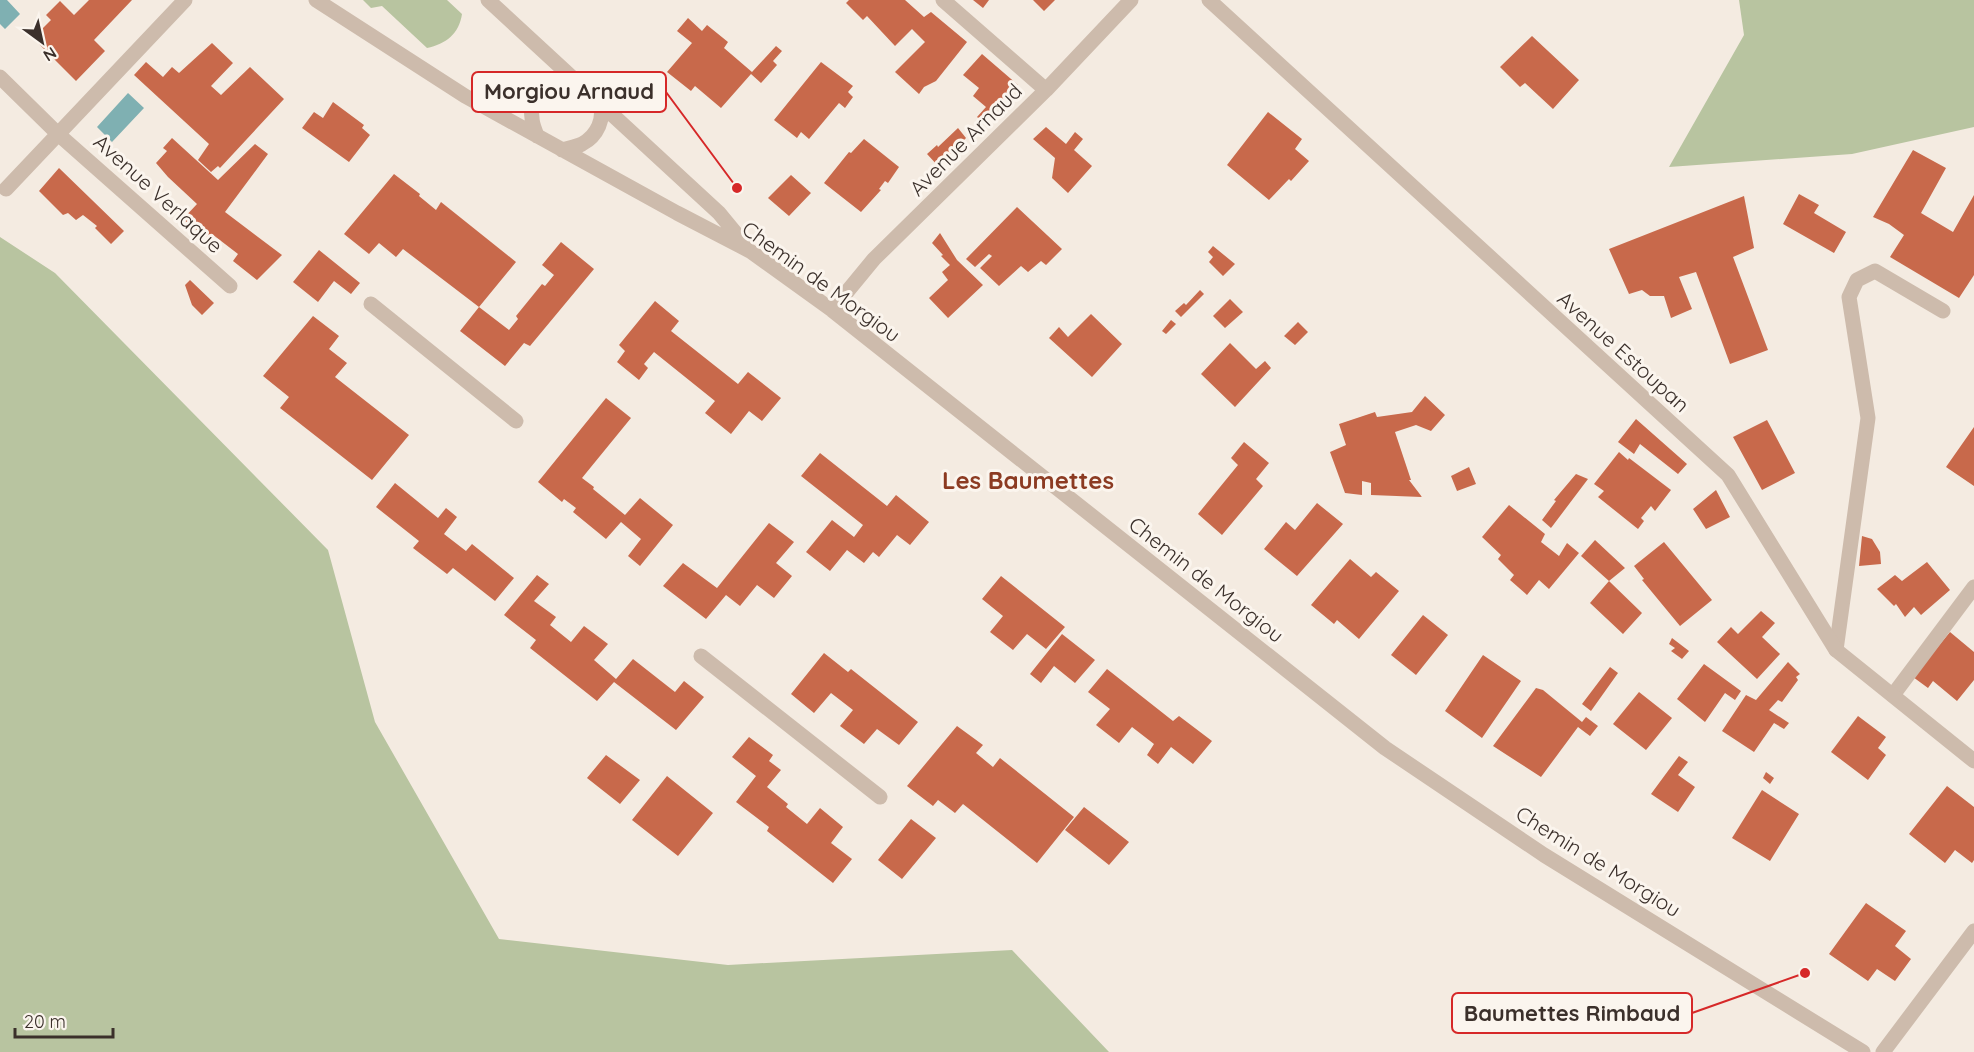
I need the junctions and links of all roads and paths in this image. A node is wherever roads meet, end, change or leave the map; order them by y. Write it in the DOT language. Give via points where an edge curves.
graph roads {
  1 [pos="184,0"];
  2 [pos="316,0"];
  3 [pos="488,0"];
  4 [pos="943,0"];
  5 [pos="1131,0"];
  6 [pos="1209,0"];
  7 [pos="0,77"];
  8 [pos="574,79"];
  9 [pos="1046,90"];
  10 [pos="599,102"];
  11 [pos="58,134"];
  12 [pos="537,136"];
  13 [pos="562,150"];
  14 [pos="6,189"];
  15 [pos="750,251"];
  16 [pos="230,286"];
  17 [pos="371,304"];
  18 [pos="832,310"];
  19 [pos="1943,310"];
  20 [pos="516,421"];
  21 [pos="1974,587"];
  22 [pos="1836,650"];
  23 [pos="701,656"];
  24 [pos="1893,695"];
  25 [pos="1974,761"];
  26 [pos="880,797"];
  27 [pos="1974,931"];
  28 [pos="1863,1052"];
  29 [pos="1883,1052"];
  1 -- 11 [label="street, Avenue Verlaque"];
  2 -- 12 [label="street, Chemin de Morgiou" via="465,96"];
  3 -- 8 [label="street"];
  4 -- 9 [label="street"];
  5 -- 9 [label="street, Avenue Arnaud"];
  6 -- 22 [label="street, Avenue Estoupan" via="1728,475"];
  7 -- 11 [label="street, Avenue Verlaque"];
  8 -- 10 [label="street"];
  8 -- 12 [label="street" via="557,80 543,87 532,101"];
  9 -- 18 [label="street, Avenue Arnaud" via="874,260"];
  10 -- 13 [label="street" via="602,121 593,135 582,144"];
  10 -- 15 [label="street" via="719,213"];
  11 -- 14 [label="street, Avenue Verlaque"];
  11 -- 16 [label="street, Avenue Verlaque"];
  12 -- 13 [label="street, Chemin de Morgiou"];
  13 -- 15 [label="street, Chemin de Morgiou"];
  15 -- 18 [label="street, Chemin de Morgiou"];
  17 -- 20 [label="street"];
  18 -- 28 [label="street, Chemin de Morgiou" via="1385,748 1544,855"];
  19 -- 22 [label="street" via="1875,271 1857,280 1849,297 1868,418"];
  21 -- 24 [label="street"];
  22 -- 24 [label="street, Avenue Estoupan"];
  23 -- 26 [label="street"];
  24 -- 25 [label="street, Avenue Estoupan"];
  27 -- 29 [label="street"];
}
